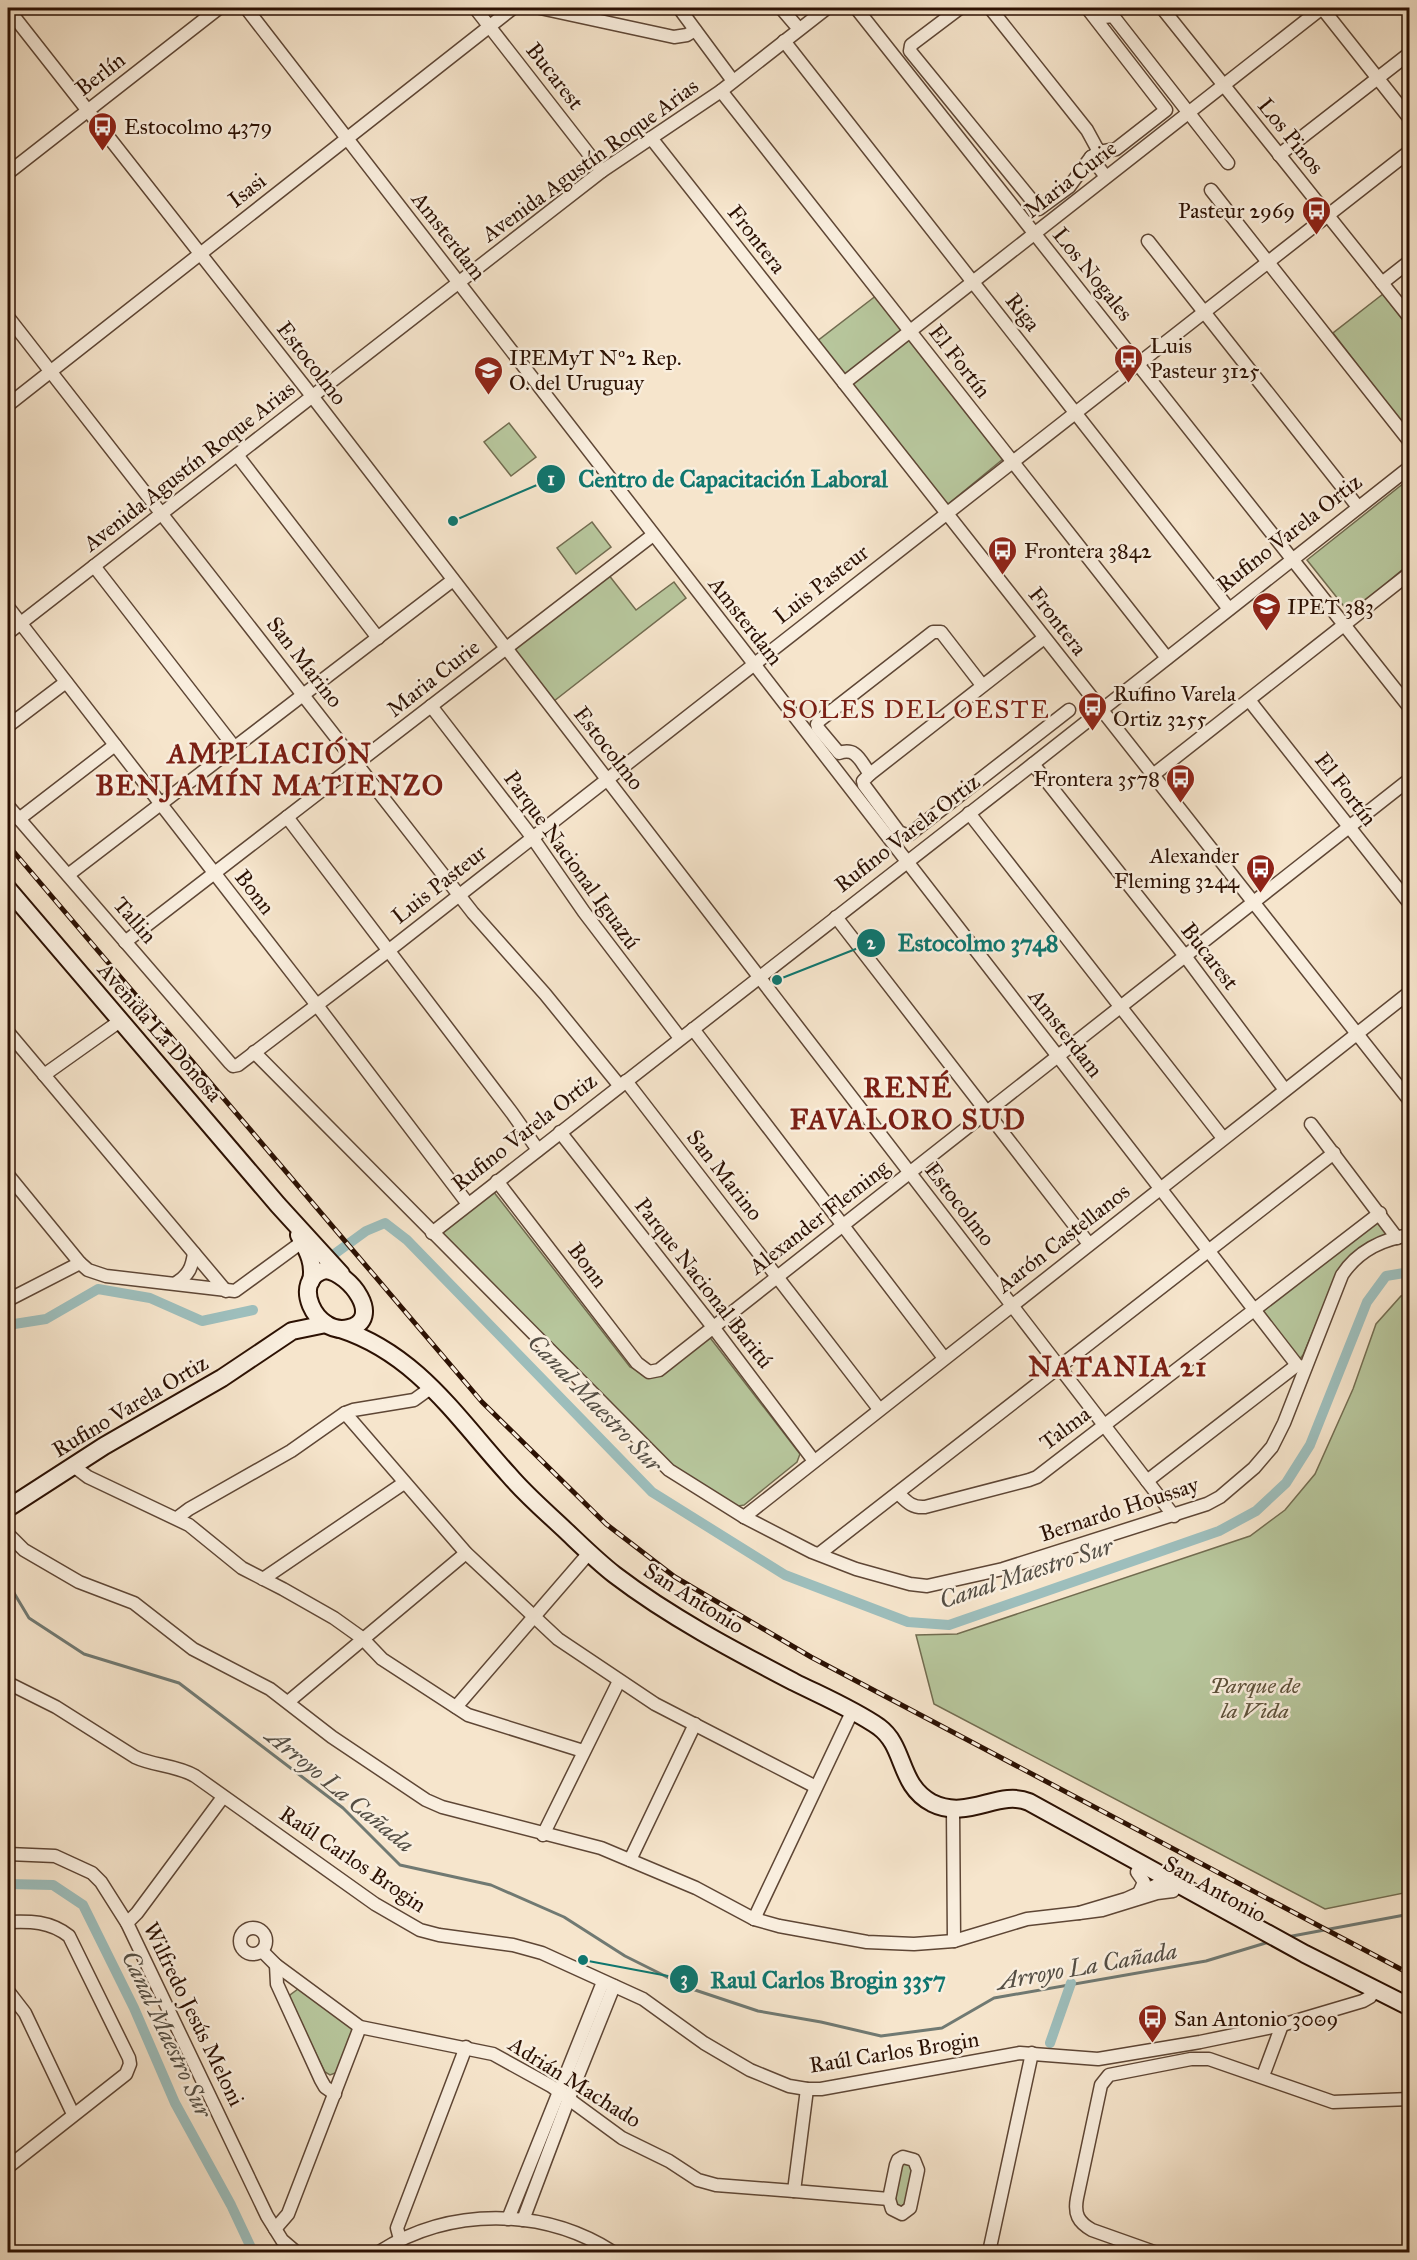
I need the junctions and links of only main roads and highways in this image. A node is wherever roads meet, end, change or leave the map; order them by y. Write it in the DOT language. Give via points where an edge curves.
graph roads {
  1 [pos="8,889"];
  2 [pos="278,1205"];
  3 [pos="341,1274"];
  4 [pos="309,1287"];
  5 [pos="364,1313"];
  6 [pos="333,1326"];
  7 [pos="274,1342"];
  8 [pos="397,1356"];
  9 [pos="8,1508"];
  10 [pos="998,1802"];
  11 [pos="1168,1886"];
  12 [pos="1255,1931"];
  13 [pos="1372,1993"];
  14 [pos="1410,2007"];
  15 [pos="1410,2018"];
  1 -- 2 [label="main road, Avenida La Donosa"];
  2 -- 3 [label="main road, Avenida La Donosa"];
  2 -- 4 [label="main road, Avenida La Donosa" via="311,1261"];
  3 -- 4 [label="main road" via="326,1269 317,1273"];
  3 -- 5 [label="main road" via="363,1302"];
  4 -- 6 [label="main road" via="311,1306"];
  4 -- 7 [label="main road, Rufino Varela Ortiz" via="293,1322"];
  5 -- 6 [label="main road" via="350,1328"];
  5 -- 8 [label="main road, San Antonio" via="376,1334"];
  6 -- 7 [label="main road, Rufino Varela Ortiz" via="302,1328"];
  6 -- 8 [label="main road, San Antonio" via="366,1338"];
  7 -- 9 [label="main road, Rufino Varela Ortiz" via="222,1378 72,1465"];
  8 -- 10 [label="main road, San Antonio" via="432,1387 512,1478 589,1553 644,1595 698,1630 887,1733 908,1780 923,1797 953,1809"];
  10 -- 11 [label="main road, San Antonio" via="1030,1811"];
  10 -- 11 [label="main road, San Antonio" via="1016,1798 1029,1802"];
  11 -- 12 [label="main road, San Antonio"];
  12 -- 13 [label="main road, San Antonio" via="1305,1954"];
  12 -- 13 [label="main road, San Antonio" via="1283,1951"];
  13 -- 14 [label="main road, San Antonio"];
  13 -- 15 [label="main road, San Antonio"];
}
